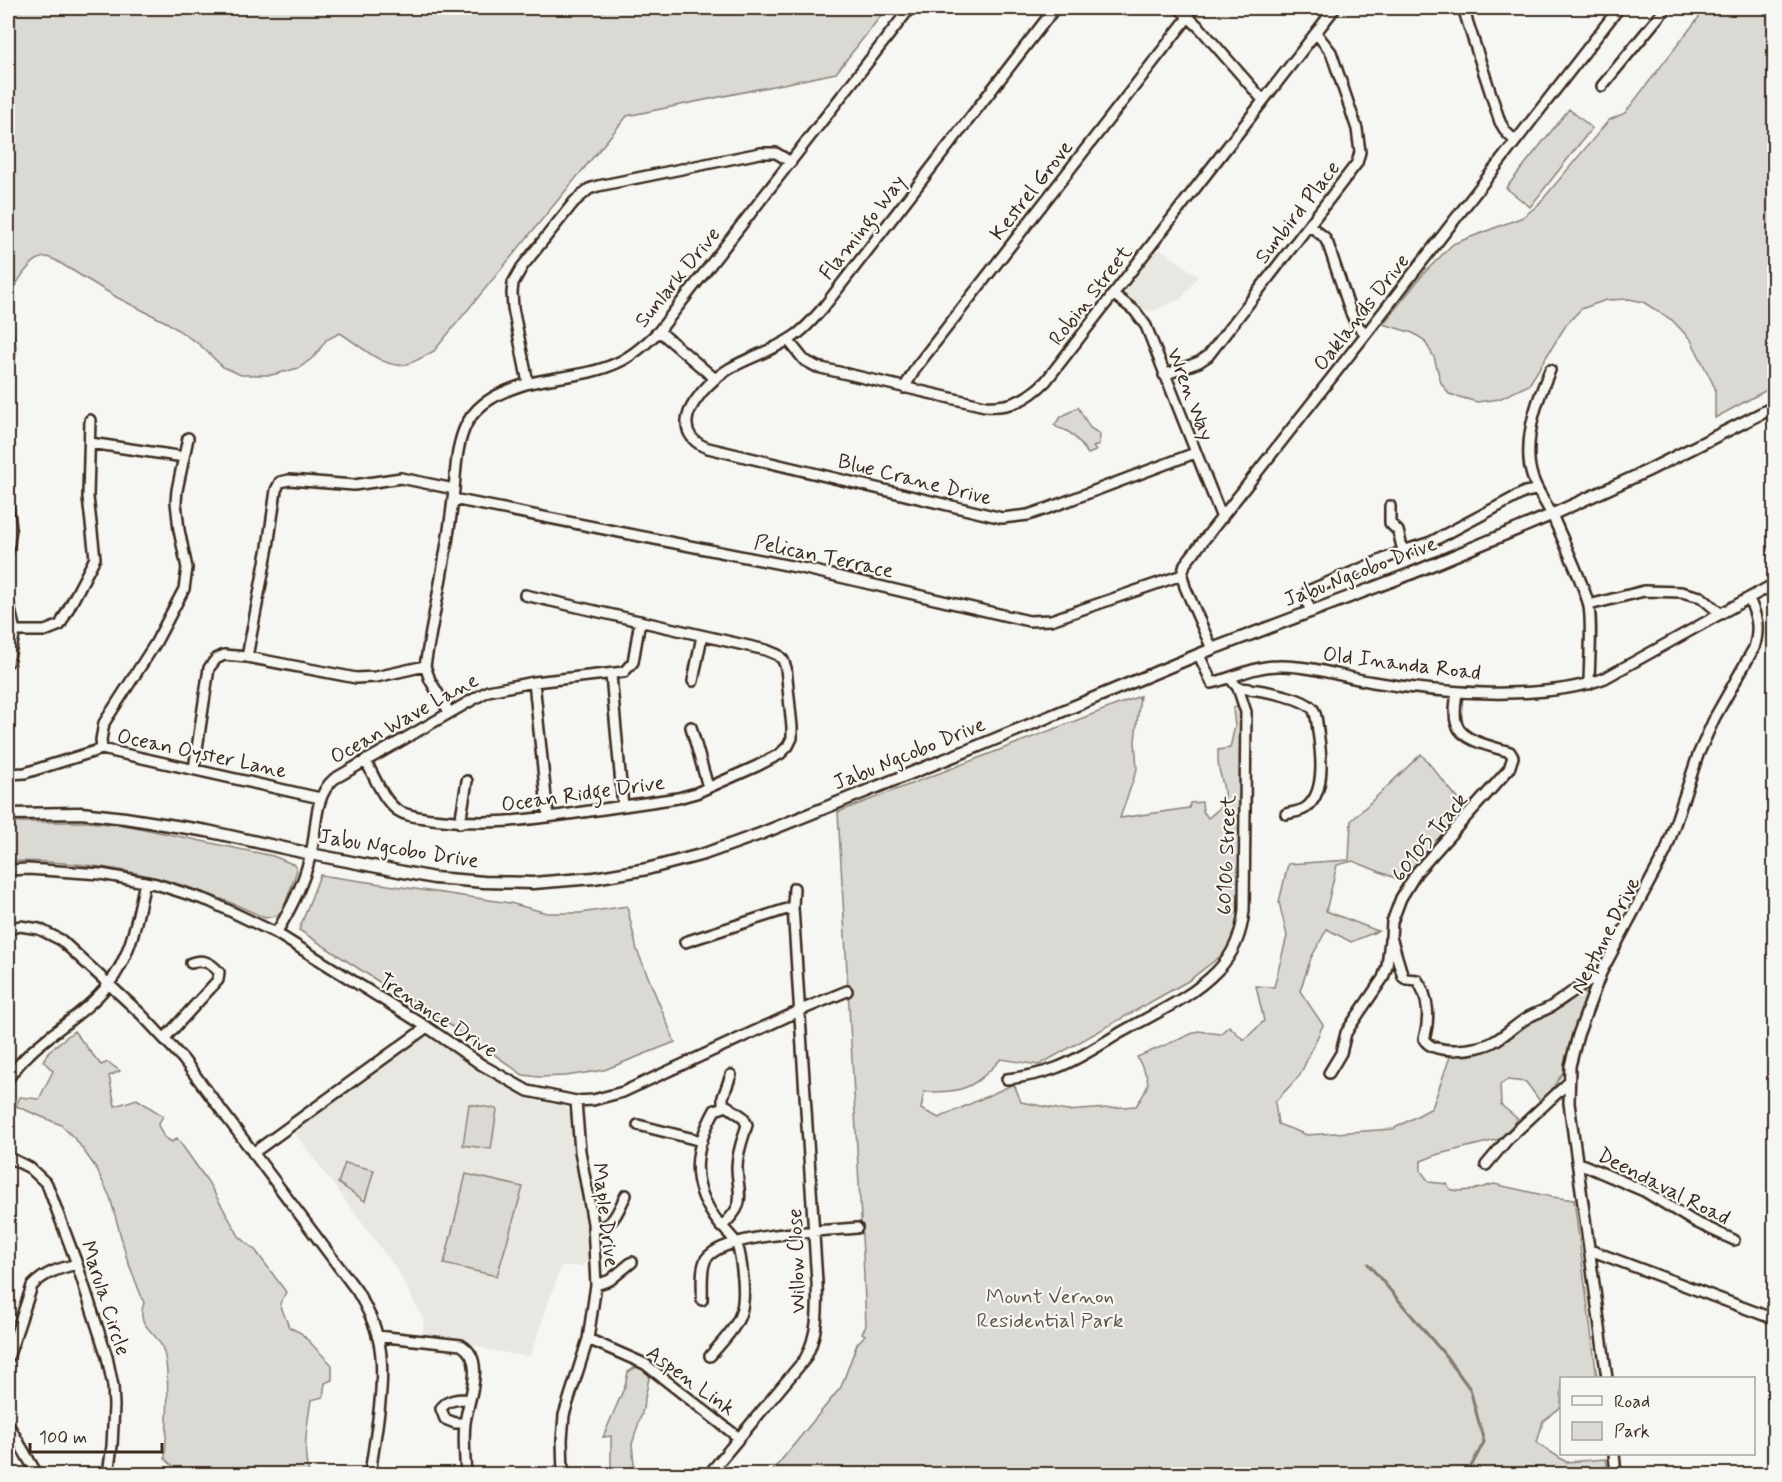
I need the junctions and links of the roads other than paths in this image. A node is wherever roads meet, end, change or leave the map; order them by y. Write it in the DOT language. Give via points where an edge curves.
graph roads {
  1 [pos="910,8"];
  2 [pos="1055,8"];
  3 [pos="1179,8"];
  4 [pos="1335,8"];
  5 [pos="1463,8"];
  6 [pos="1619,8"];
  7 [pos="1666,8"];
  8 [pos="1189,16"];
  9 [pos="1316,33"];
  10 [pos="1602,86"];
  11 [pos="1263,100"];
  12 [pos="1515,141"];
  13 [pos="791,162"];
  14 [pos="1309,225"];
  15 [pos="1113,294"];
  16 [pos="659,331"];
  17 [pos="1366,334"];
  18 [pos="788,340"];
  19 [pos="1550,370"];
  20 [pos="1164,375"];
  21 [pos="714,378"];
  22 [pos="528,383"];
  23 [pos="904,388"];
  24 [pos="1774,407"];
  25 [pos="90,420"];
  26 [pos="188,438"];
  27 [pos="90,443"];
  28 [pos="1195,453"];
  29 [pos="184,456"];
  30 [pos="1536,490"];
  31 [pos="453,494"];
  32 [pos="8,505"];
  33 [pos="1390,506"];
  34 [pos="1551,515"];
  35 [pos="1222,518"];
  36 [pos="8,551"];
  37 [pos="1403,551"];
  38 [pos="1182,575"];
  39 [pos="1774,584"];
  40 [pos="525,595"];
  41 [pos="1749,599"];
  42 [pos="8,601"];
  43 [pos="1589,605"];
  44 [pos="1311,612"];
  45 [pos="1721,614"];
  46 [pos="640,621"];
  47 [pos="15,631"];
  48 [pos="702,636"];
  49 [pos="1212,649"];
  50 [pos="1199,655"];
  51 [pos="247,657"];
  52 [pos="8,662"];
  53 [pos="425,666"];
  54 [pos="611,675"];
  55 [pos="1230,678"];
  56 [pos="693,681"];
  57 [pos="534,682"];
  58 [pos="1589,684"];
  59 [pos="1238,688"];
  60 [pos="1456,692"];
  61 [pos="449,712"];
  62 [pos="691,727"];
  63 [pos="102,749"];
  64 [pos="365,760"];
  65 [pos="194,769"];
  66 [pos="8,774"];
  67 [pos="467,782"];
  68 [pos="708,787"];
  69 [pos="320,798"];
  70 [pos="623,806"];
  71 [pos="8,814"];
  72 [pos="1286,814"];
  73 [pos="548,817"];
  74 [pos="460,823"];
  75 [pos="311,854"];
  76 [pos="8,870"];
  77 [pos="145,882"];
  78 [pos="794,888"];
  79 [pos="793,907"];
  80 [pos="8,929"];
  81 [pos="276,933"];
  82 [pos="1390,937"];
  83 [pos="685,942"];
  84 [pos="191,963"];
  85 [pos="1601,972"];
  86 [pos="108,985"];
  87 [pos="847,991"];
  88 [pos="801,1010"];
  89 [pos="427,1027"];
  90 [pos="165,1038"];
  91 [pos="1329,1073"];
  92 [pos="731,1075"];
  93 [pos="8,1079"];
  94 [pos="1007,1079"];
  95 [pos="1569,1082"];
  96 [pos="576,1101"];
  97 [pos="723,1107"];
  98 [pos="638,1125"];
  99 [pos="702,1141"];
  100 [pos="253,1152"];
  101 [pos="8,1157"];
  102 [pos="1579,1163"];
  103 [pos="1486,1165"];
  104 [pos="626,1195"];
  105 [pos="721,1227"];
  106 [pos="593,1228"];
  107 [pos="857,1228"];
  108 [pos="814,1231"];
  109 [pos="1734,1240"];
  110 [pos="736,1243"];
  111 [pos="1590,1250"];
  112 [pos="632,1262"];
  113 [pos="76,1264"];
  114 [pos="596,1285"];
  115 [pos="702,1300"];
  116 [pos="1774,1319"];
  117 [pos="377,1336"];
  118 [pos="588,1339"];
  119 [pos="710,1356"];
  120 [pos="8,1358"];
  121 [pos="1607,1377"];
  122 [pos="470,1399"];
  123 [pos="8,1424"];
  124 [pos="465,1424"];
  125 [pos="739,1438"];
  126 [pos="1614,1455"];
  127 [pos="37,1474"];
  128 [pos="108,1474"];
  129 [pos="370,1474"];
  130 [pos="466,1474"];
  131 [pos="563,1474"];
  132 [pos="709,1474"];
  133 [pos="1616,1474"];
  1 -- 13 [label="street, Sunlark Drive"];
  2 -- 18 [label="street, Flamingo Way" via="823,308"];
  3 -- 8 [label="street"];
  4 -- 9 [label="street, Robin Street"];
  5 -- 12 [label="street" via="1500,122"];
  6 -- 12 [label="street, Oaklands Drive"];
  7 -- 10 [label="street"];
  8 -- 11 [label="street"];
  8 -- 23 [label="street, Kestrel Grove" via="917,366"];
  9 -- 11 [label="street, Robin Street"];
  9 -- 14 [label="street, Sunbird Place" via="1331,52 1358,129 1360,152 1351,172"];
  11 -- 15 [label="street, Robin Street"];
  12 -- 17 [label="street, Oaklands Drive"];
  13 -- 16 [label="street, Sunlark Drive"];
  13 -- 22 [label="street" via="776,153 760,153 598,186 581,194 513,283 513,308"];
  14 -- 17 [label="street" via="1324,237 1351,313"];
  14 -- 20 [label="street, Sunbird Place" via="1208,356"];
  15 -- 20 [label="street, Wren Way" via="1141,318"];
  15 -- 23 [label="street, Robin Street" via="1046,381 1022,401 985,406"];
  16 -- 21 [label="street"];
  16 -- 22 [label="street, Sunlark Drive" via="636,352 607,367"];
  17 -- 35 [label="street, Oaklands Drive"];
  18 -- 21 [label="street, Flamingo Way"];
  18 -- 23 [label="street, Robin Street" via="810,365"];
  19 -- 30 [label="street" via="1529,439"];
  20 -- 28 [label="street, Wren Way"];
  21 -- 28 [label="street, Blue Crane Drive" via="687,417 688,432 697,443 991,517 1028,515"];
  22 -- 31 [label="street, Sunlark Drive" via="494,396 472,415 459,445"];
  24 -- 34 [label="main road, Jabu Ngcobo Drive"];
  25 -- 27 [label="street"];
  26 -- 29 [label="street"];
  27 -- 29 [label="street"];
  27 -- 47 [label="street" via="88,497 95,558 60,625 45,631"];
  28 -- 35 [label="street, Wren Way"];
  29 -- 63 [label="street" via="176,514 187,568 184,589 155,644 104,723"];
  30 -- 34 [label="street"];
  30 -- 37 [label="street" via="1525,492 1431,542"];
  31 -- 38 [label="street, Pelican Terrace" via="1029,621 1052,620"];
  31 -- 51 [label="street, Pelican Terrace" via="401,478 354,485 280,482 274,496"];
  31 -- 53 [label="street, Sunlark Drive"];
  32 -- 36 [label="street"];
  33 -- 37 [label="street" via="1390,523 1398,531"];
  34 -- 43 [label="street"];
  34 -- 44 [label="main road, Jabu Ngcobo Drive"];
  35 -- 38 [label="street, Oaklands Drive" via="1185,564"];
  37 -- 44 [label="street" via="1308,591 1306,599"];
  38 -- 49 [label="street"];
  39 -- 41 [label="street, Old Inanda Road"];
  40 -- 46 [label="street, Ocean Ridge Drive"];
  41 -- 45 [label="street, Old Inanda Road"];
  41 -- 85 [label="street, Neptune Drive" via="1758,624 1754,648 1698,755 1666,851"];
  42 -- 47 [label="street"];
  43 -- 45 [label="street" via="1644,591 1681,592 1701,597"];
  43 -- 58 [label="street"];
  44 -- 49 [label="main road, Jabu Ngcobo Drive"];
  45 -- 58 [label="street, Old Inanda Road"];
  46 -- 48 [label="street, Ocean Ridge Drive"];
  46 -- 54 [label="street" via="633,662 624,672"];
  47 -- 52 [label="street"];
  48 -- 56 [label="street"];
  48 -- 68 [label="street, Ocean Ridge Drive" via="778,655 786,668 792,726 792,738 780,754"];
  49 -- 50 [label="main road, Jabu Ngcobo Drive"];
  50 -- 55 [label="street" via="1212,683"];
  50 -- 75 [label="main road, Jabu Ngcobo Drive" via="760,834 647,869 533,883 484,882 435,878"];
  51 -- 53 [label="street" via="367,678"];
  51 -- 65 [label="street" via="224,656 212,662"];
  53 -- 61 [label="street"];
  54 -- 57 [label="street, Ocean Wave Lane"];
  54 -- 70 [label="street"];
  55 -- 59 [label="street, 60106 Street"];
  55 -- 60 [label="street, Old Inanda Road" via="1252,669 1287,666"];
  57 -- 61 [label="street, Ocean Wave Lane" via="496,688"];
  57 -- 73 [label="street"];
  58 -- 60 [label="street, Old Inanda Road" via="1530,692"];
  59 -- 72 [label="street" via="1278,694 1306,704 1316,716 1322,760 1314,797 1308,807"];
  59 -- 94 [label="street, 60106 Street" via="1246,712 1247,735 1244,910 1234,947 1217,971 1158,1012 1058,1068"];
  60 -- 82 [label="street, 60105 Track" via="1456,724 1460,730 1469,738 1510,752 1513,758 1509,770 1417,872 1401,898"];
  61 -- 64 [label="street, Ocean Wave Lane"];
  62 -- 68 [label="street"];
  63 -- 65 [label="street, Ocean Oyster Lane"];
  63 -- 66 [label="street, Ocean Oyster Lane" via="25,773"];
  64 -- 69 [label="street, Ocean Wave Lane" via="333,779"];
  64 -- 74 [label="street, Ocean Ridge Drive" via="395,808 412,816"];
  65 -- 69 [label="street, Ocean Oyster Lane"];
  67 -- 74 [label="street"];
  68 -- 70 [label="street, Ocean Ridge Drive" via="678,798"];
  69 -- 75 [label="street"];
  70 -- 73 [label="street, Ocean Ridge Drive"];
  71 -- 75 [label="main road, Jabu Ngcobo Drive" via="81,813 125,818"];
  73 -- 74 [label="street, Ocean Ridge Drive" via="508,823"];
  75 -- 81 [label="street" via="295,901"];
  76 -- 77 [label="street, Trenance Drive" via="66,871"];
  77 -- 81 [label="street, Trenance Drive" via="209,901"];
  77 -- 86 [label="street" via="130,947"];
  78 -- 79 [label="street, Willow Close"];
  79 -- 83 [label="street"];
  79 -- 88 [label="street, Willow Close"];
  80 -- 86 [label="street" via="39,929 61,940"];
  81 -- 89 [label="street, Trenance Drive"];
  82 -- 85 [label="street" via="1403,977 1417,980 1424,990 1425,1039 1429,1045 1440,1048 1474,1049 1493,1042"];
  82 -- 91 [label="street, 60105 Track" via="1383,978 1350,1025"];
  84 -- 90 [label="street" via="201,960 212,964 219,972 218,980"];
  85 -- 95 [label="street, Neptune Drive" via="1578,1035"];
  86 -- 90 [label="street"];
  86 -- 93 [label="street" via="28,1054"];
  87 -- 88 [label="street, Trenance Drive"];
  88 -- 96 [label="street, Trenance Drive" via="623,1092"];
  88 -- 108 [label="street, Willow Close"];
  89 -- 96 [label="street, Trenance Drive" via="528,1091"];
  89 -- 100 [label="street"];
  90 -- 100 [label="street"];
  92 -- 97 [label="street"];
  95 -- 102 [label="street, Neptune Drive"];
  95 -- 103 [label="street"];
  96 -- 106 [label="street, Maple Drive"];
  97 -- 99 [label="street" via="715,1110"];
  97 -- 105 [label="street" via="727,1106 747,1125 737,1166 738,1207"];
  98 -- 99 [label="street"];
  99 -- 105 [label="street" via="697,1156 699,1186 704,1203"];
  100 -- 117 [label="street" via="357,1291"];
  101 -- 113 [label="street, Marula Circle" via="30,1168 47,1184"];
  102 -- 109 [label="street, Deendaval Road" via="1644,1191"];
  102 -- 111 [label="street, Neptune Drive"];
  104 -- 106 [label="street" via="609,1224"];
  105 -- 110 [label="street"];
  106 -- 114 [label="street, Maple Drive"];
  107 -- 108 [label="street"];
  108 -- 110 [label="street"];
  108 -- 125 [label="street, Willow Close" via="818,1307 811,1348"];
  110 -- 115 [label="street" via="714,1250 705,1261"];
  110 -- 119 [label="street" via="745,1295 741,1316"];
  111 -- 116 [label="street"];
  111 -- 121 [label="street, Neptune Drive"];
  112 -- 114 [label="street" via="610,1280"];
  113 -- 120 [label="street" via="49,1273 32,1286"];
  113 -- 128 [label="street, Marula Circle" via="114,1386"];
  114 -- 118 [label="street, Maple Drive"];
  117 -- 122 [label="street" via="468,1349 475,1371"];
  117 -- 129 [label="street" via="381,1366"];
  118 -- 125 [label="street, Aspen Link" via="645,1364"];
  118 -- 131 [label="street, Maple Drive" via="564,1415"];
  122 -- 124 [label="street"];
  122 -- 124 [label="street" via="449,1402 441,1409 445,1419"];
  123 -- 127 [label="street"];
  124 -- 130 [label="street"];
  125 -- 132 [label="street, Willow Close"];
  126 -- 133 [label="street"];
}
